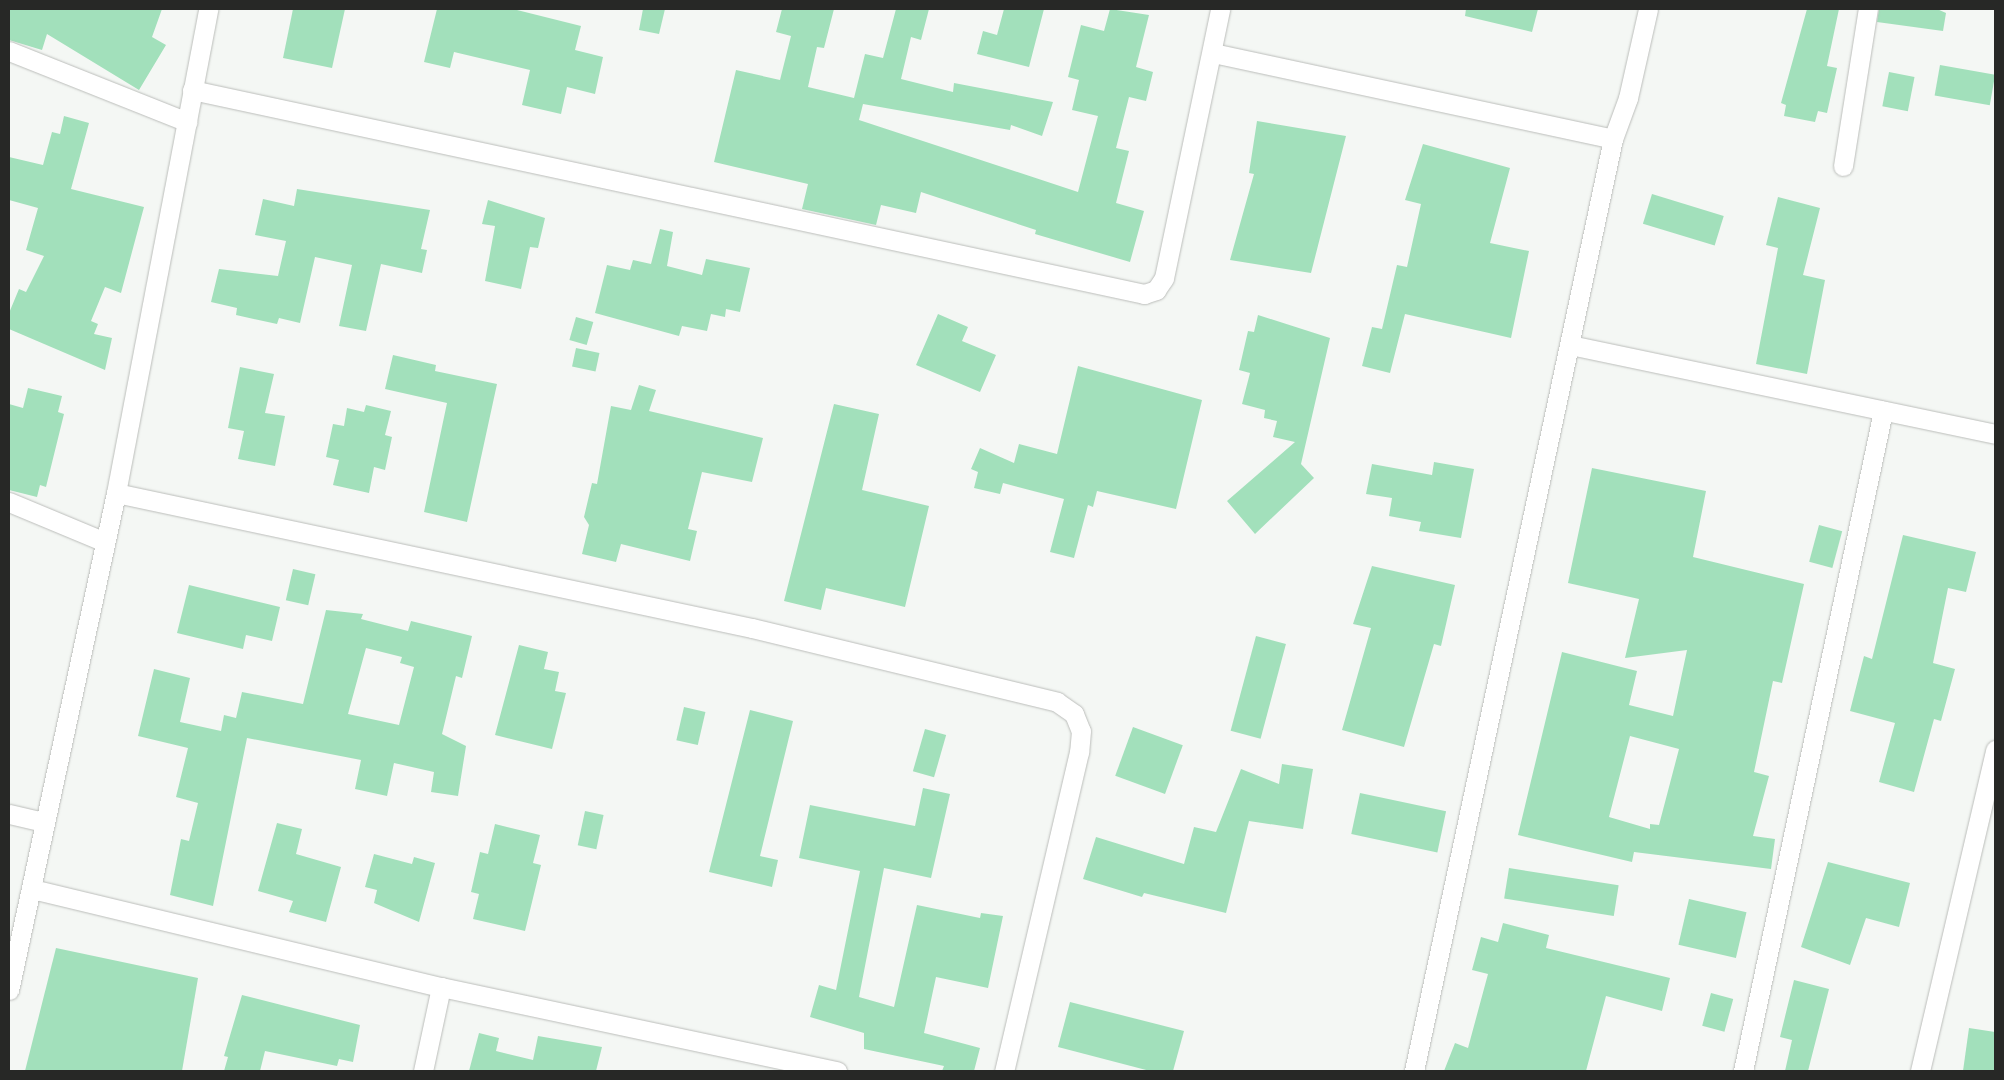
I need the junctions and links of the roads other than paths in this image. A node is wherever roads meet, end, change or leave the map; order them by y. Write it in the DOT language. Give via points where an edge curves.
graph roads {
  1 [pos="208,9"];
  2 [pos="1220,9"];
  3 [pos="1648,9"];
  4 [pos="1868,9"];
  5 [pos="9,51"];
  6 [pos="1213,53"];
  7 [pos="192,90"];
  8 [pos="187,122"];
  9 [pos="1612,139"];
  10 [pos="1843,166"];
  11 [pos="1570,345"];
  12 [pos="1884,411"];
  13 [pos="1995,434"];
  14 [pos="116,493"];
  15 [pos="9,502"];
  16 [pos="105,542"];
  17 [pos="1995,750"];
  18 [pos="9,814"];
  19 [pos="44,822"];
  20 [pos="32,889"];
  21 [pos="441,987"];
  22 [pos="9,990"];
  23 [pos="423,1071"];
  24 [pos="838,1071"];
  25 [pos="1004,1071"];
  26 [pos="1414,1071"];
  27 [pos="1743,1071"];
  28 [pos="1920,1071"];
  1 -- 7 [label="street"];
  2 -- 6 [label="street"];
  3 -- 9 [label="street" via="1628,98"];
  4 -- 10 [label="street"];
  5 -- 8 [label="street"];
  6 -- 7 [label="street" via="1164,278 1156,290 1144,294"];
  6 -- 9 [label="street"];
  7 -- 8 [label="street"];
  8 -- 14 [label="street"];
  9 -- 11 [label="street"];
  11 -- 12 [label="street"];
  11 -- 26 [label="street"];
  12 -- 13 [label="street"];
  12 -- 27 [label="street"];
  14 -- 16 [label="street"];
  14 -- 25 [label="street" via="752,628 1057,702 1074,714 1081,731 1079,752"];
  15 -- 16 [label="street"];
  16 -- 19 [label="street"];
  17 -- 28 [label="street"];
  18 -- 19 [label="street"];
  19 -- 20 [label="street"];
  20 -- 21 [label="street"];
  20 -- 22 [label="street"];
  21 -- 23 [label="street"];
  21 -- 24 [label="street"];
}
